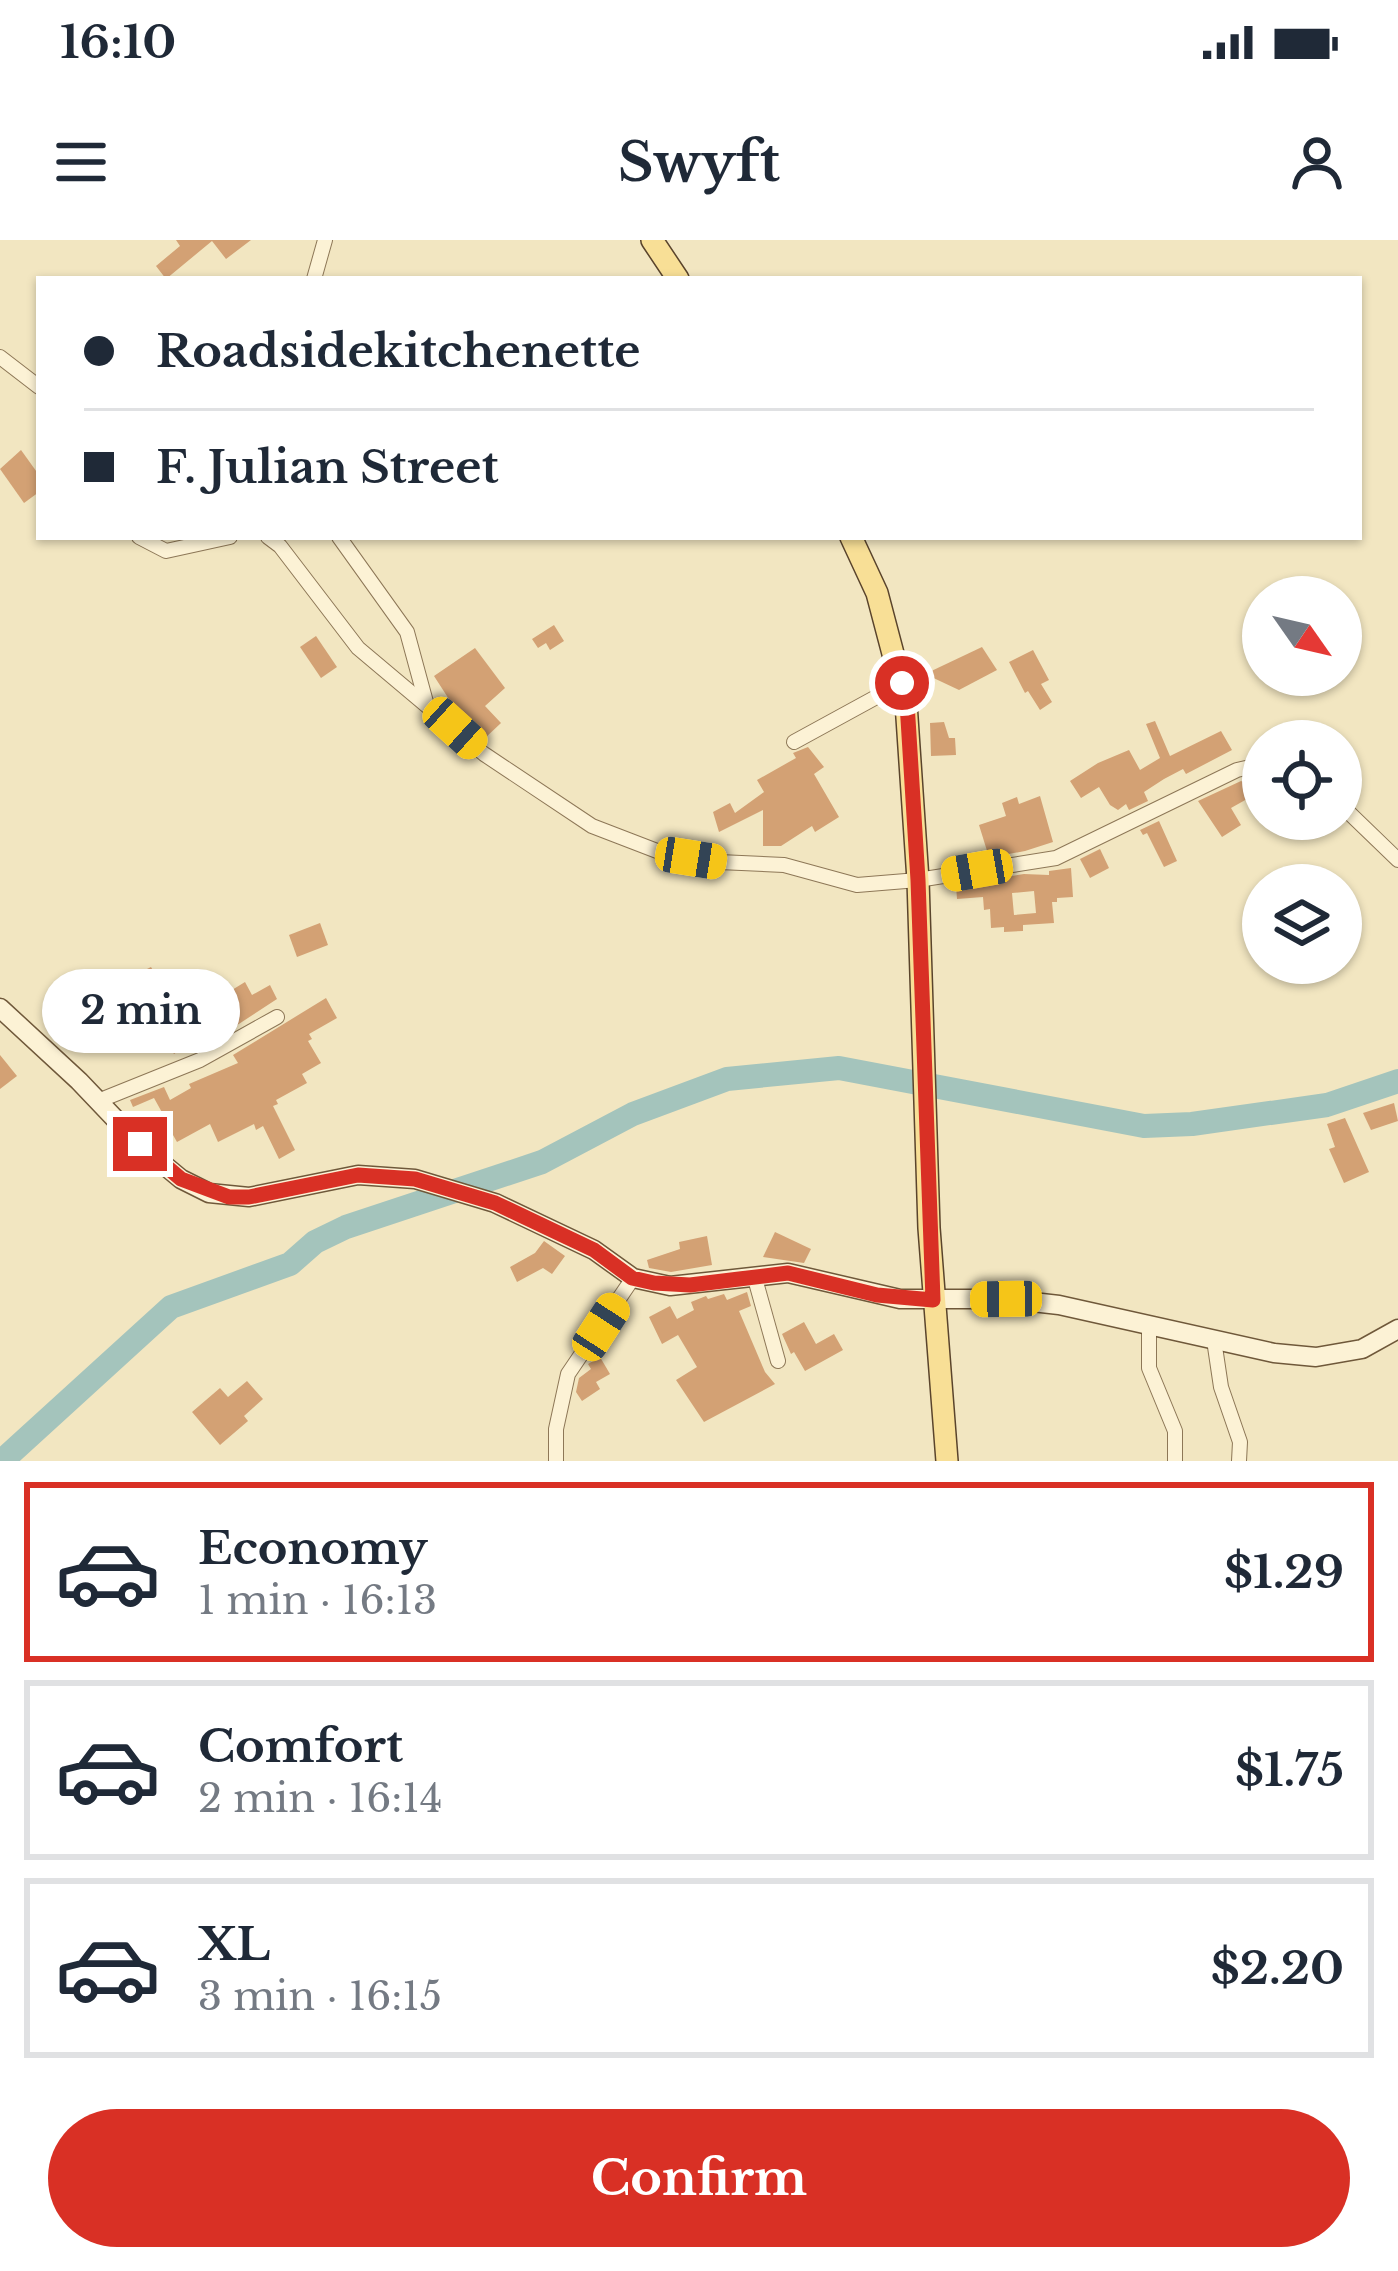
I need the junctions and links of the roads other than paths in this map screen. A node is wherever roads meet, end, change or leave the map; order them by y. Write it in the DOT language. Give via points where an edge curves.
graph roads {
  1 [pos="325,240"];
  2 [pos="652,240"];
  3 [pos="315,276"];
  4 [pos="676,276"];
  5 [pos="0,357"];
  6 [pos="36,386"];
  7 [pos="145,540"];
  8 [pos="216,540"];
  9 [pos="271,540"];
  10 [pos="341,540"];
  11 [pos="852,540"];
  12 [pos="902,683"];
  13 [pos="426,702"];
  14 [pos="794,742"];
  15 [pos="1242,769"];
  16 [pos="1362,825"];
  17 [pos="1398,860"];
  18 [pos="918,880"];
  19 [pos="0,1008"];
  20 [pos="277,1017"];
  21 [pos="98,1101"];
  22 [pos="754,1275"];
  23 [pos="632,1278"];
  24 [pos="933,1300"];
  25 [pos="1149,1325"];
  26 [pos="1398,1329"];
  27 [pos="1214,1340"];
  28 [pos="778,1361"];
  29 [pos="556,1461"];
  30 [pos="947,1461"];
  31 [pos="1175,1461"];
  32 [pos="1239,1461"];
  1 -- 3 [label="street"];
  2 -- 4 [label="main road"];
  5 -- 6 [label="street"];
  7 -- 8 [label="street" via="166,551"];
  9 -- 13 [label="street" via="358,648"];
  10 -- 13 [label="street" via="407,632"];
  11 -- 12 [label="main road"];
  12 -- 14 [label="street"];
  12 -- 18 [label="main road"];
  13 -- 18 [label="street" via="502,766 625,840 857,885"];
  15 -- 18 [label="street" via="1056,858"];
  16 -- 17 [label="street"];
  18 -- 24 [label="main road"];
  19 -- 21 [label="street"];
  20 -- 21 [label="street" via="200,1060"];
  21 -- 23 [label="street" via="181,1179 208,1192 249,1197 358,1175 415,1179 495,1203 594,1250"];
  22 -- 23 [label="street" via="670,1286"];
  22 -- 24 [label="street" via="788,1273"];
  22 -- 28 [label="street"];
  23 -- 29 [label="street" via="568,1374"];
  24 -- 25 [label="street" via="1035,1301"];
  24 -- 30 [label="main road"];
  25 -- 27 [label="street"];
  25 -- 31 [label="street" via="1149,1368 1174,1431"];
  26 -- 27 [label="street" via="1362,1349 1316,1358"];
  27 -- 32 [label="street"];
}
